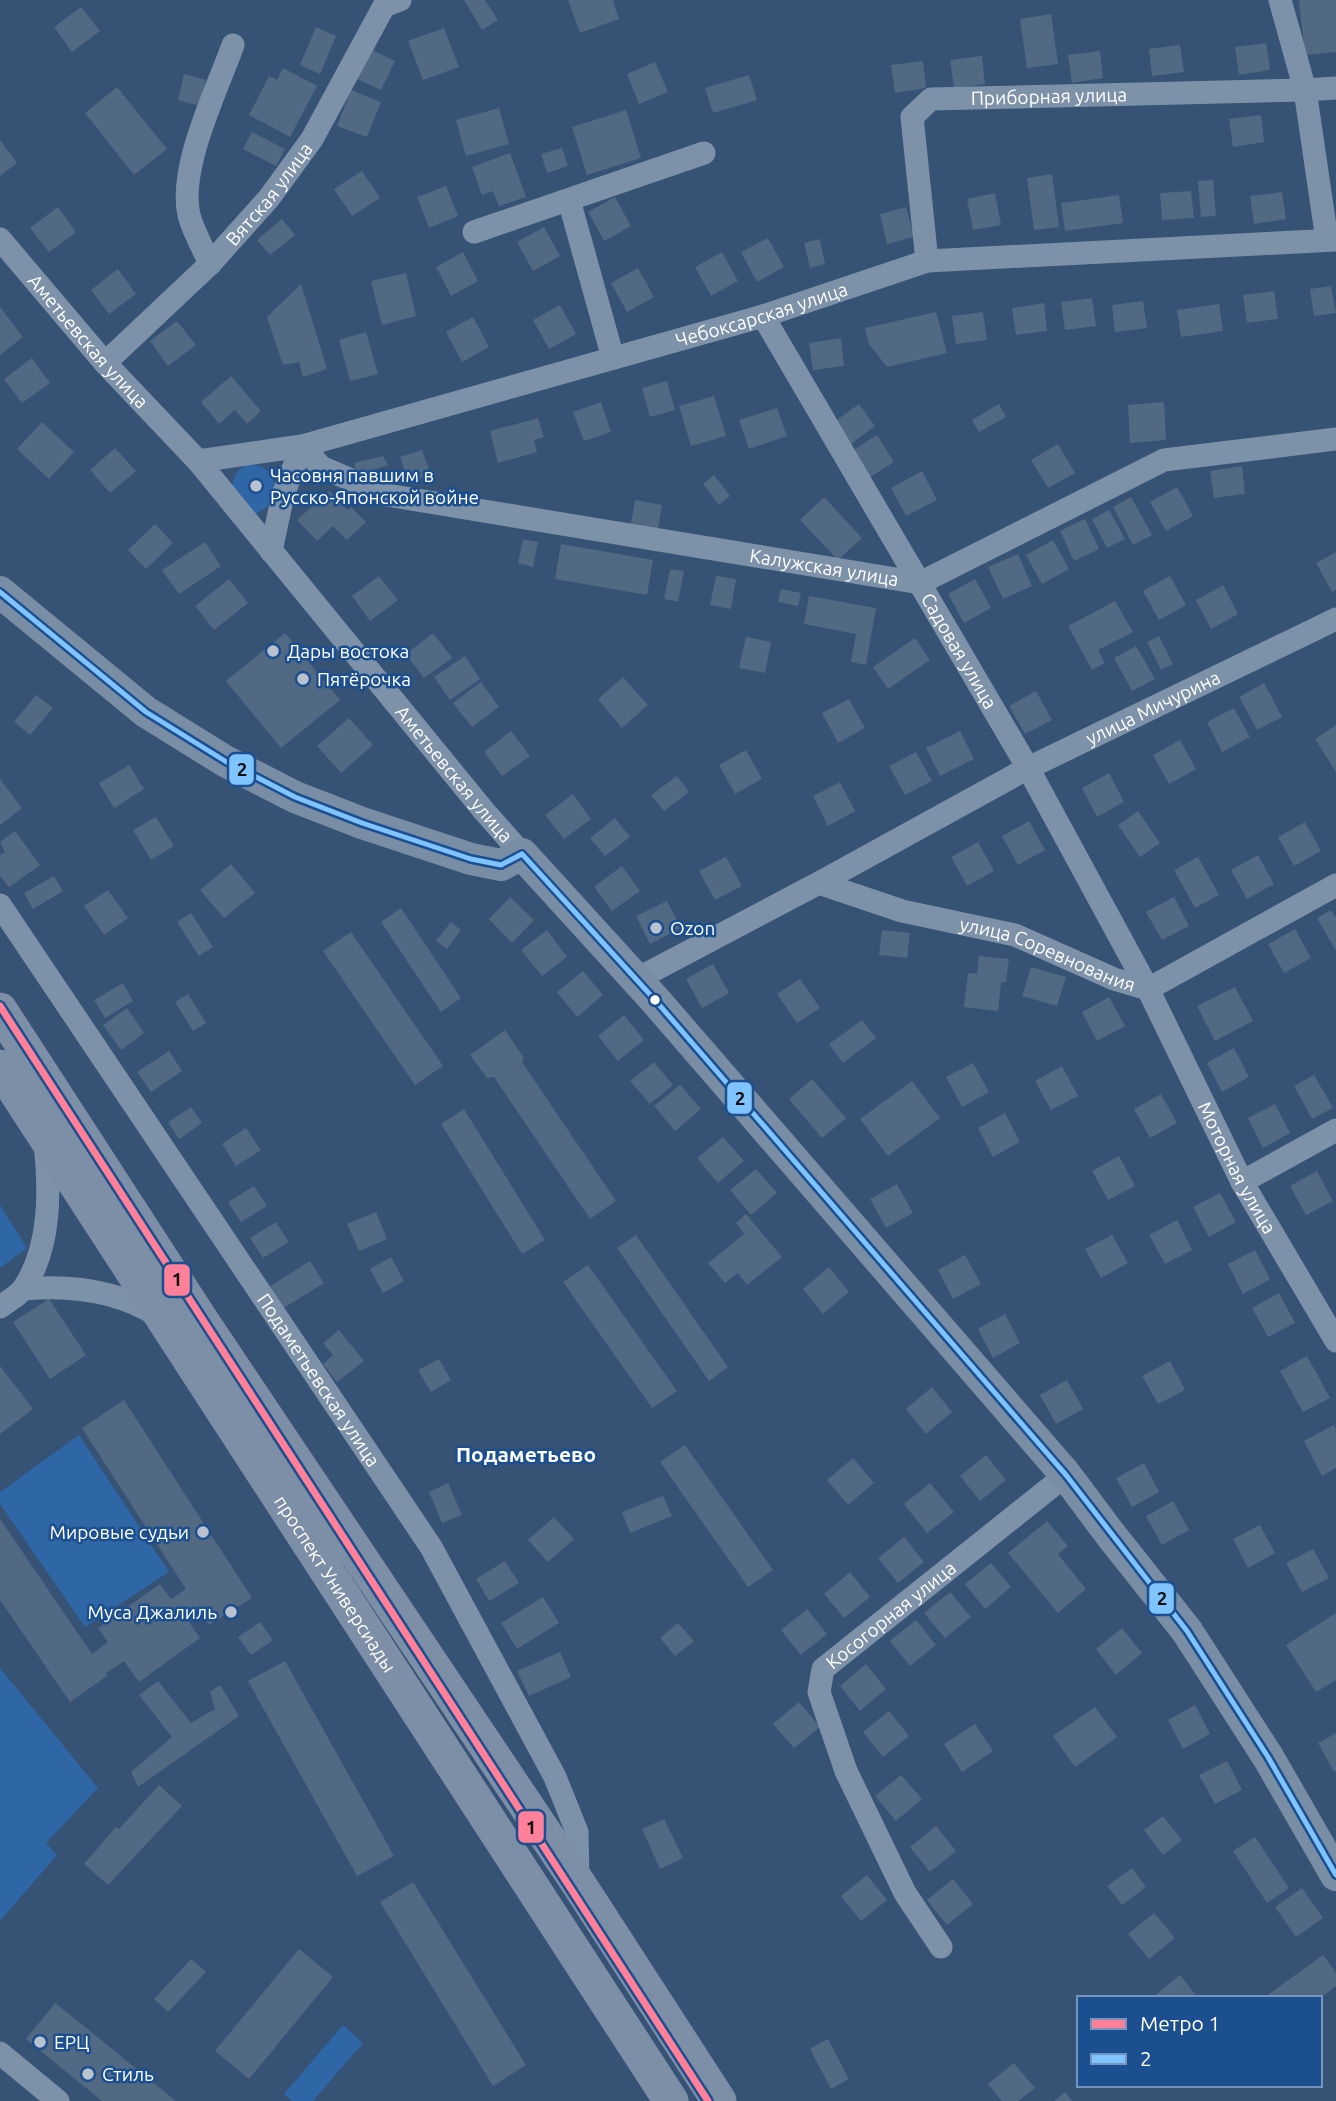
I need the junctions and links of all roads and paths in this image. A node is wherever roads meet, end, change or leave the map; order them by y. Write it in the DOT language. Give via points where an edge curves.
graph roads {
  1 [pos="400,0"];
  2 [pos="1280,0"];
  3 [pos="233,45"];
  4 [pos="1336,88"];
  5 [pos="1305,90"];
  6 [pos="704,153"];
  7 [pos="569,200"];
  8 [pos="474,232"];
  9 [pos="0,239"];
  10 [pos="1332,240"];
  11 [pos="927,261"];
  12 [pos="210,264"];
  13 [pos="763,316"];
  14 [pos="613,358"];
  15 [pos="105,363"];
  16 [pos="1336,439"];
  17 [pos="302,446"];
  18 [pos="198,461"];
  19 [pos="271,551"];
  20 [pos="920,583"];
  21 [pos="0,592"];
  22 [pos="1336,619"];
  23 [pos="1028,768"];
  24 [pos="522,855"];
  25 [pos="819,883"];
  26 [pos="1336,885"];
  27 [pos="0,905"];
  28 [pos="636,979"];
  29 [pos="1148,989"];
  30 [pos="0,1010"];
  31 [pos="0,1067"];
  32 [pos="1336,1130"];
  33 [pos="44,1133"];
  34 [pos="1242,1182"];
  35 [pos="24,1289"];
  36 [pos="0,1307"];
  37 [pos="162,1318"];
  38 [pos="1336,1341"];
  39 [pos="1066,1475"];
  40 [pos="1336,1875"];
  41 [pos="578,1883"];
  42 [pos="941,1947"];
  43 [pos="0,2053"];
  44 [pos="58,2101"];
  45 [pos="671,2101"];
  46 [pos="719,2101"];
  1 -- 12 [label="street, Вятская улица" via="384,6 312,139"];
  2 -- 5 [label="street"];
  3 -- 12 [label="street" via="191,160 189,215"];
  4 -- 5 [label="street, Приборная улица"];
  5 -- 10 [label="street"];
  5 -- 11 [label="street, Приборная улица" via="932,99 912,117"];
  6 -- 7 [label="street"];
  7 -- 8 [label="street"];
  7 -- 14 [label="street"];
  9 -- 15 [label="street, Аметьевская улица"];
  10 -- 11 [label="street, Чебоксарская улица"];
  11 -- 13 [label="street, Чебоксарская улица"];
  12 -- 15 [label="street, Вятская улица"];
  13 -- 14 [label="street, Чебоксарская улица"];
  13 -- 20 [label="street, Садовая улица"];
  14 -- 17 [label="street, Чебоксарская улица"];
  15 -- 18 [label="street, Аметьевская улица"];
  16 -- 20 [label="street, Калужская улица" via="1164,460"];
  17 -- 18 [label="street, Чебоксарская улица"];
  17 -- 19 [label="street" via="283,495"];
  17 -- 20 [label="street, Калужская улица" via="321,467 387,495"];
  18 -- 19 [label="street, Аметьевская улица"];
  19 -- 24 [label="street, Аметьевская улица"];
  20 -- 23 [label="street, Садовая улица"];
  21 -- 24 [label="street" via="146,712 295,797 471,859 501,865"];
  22 -- 23 [label="street, улица Мичурина"];
  23 -- 25 [label="street, улица Мичурина"];
  23 -- 29 [label="street, Садовая улица"];
  24 -- 28 [label="street, Аметьевская улица"];
  25 -- 28 [label="street, улица Мичурина"];
  25 -- 29 [label="street, улица Соревнования" via="902,911 1015,935 1114,979"];
  26 -- 29 [label="street, улица Соревнования"];
  27 -- 41 [label="street, Подаметьевская улица" via="431,1547 555,1777 577,1832"];
  28 -- 39 [label="street, Аметьевская улица"];
  29 -- 34 [label="street, Моторная улица"];
  30 -- 41 [label="main road, проспект Универсиады" via="198,1317"];
  31 -- 33 [label="main road, проспект Универсиады"];
  32 -- 34 [label="street"];
  33 -- 35 [label="street" via="46,1217 36,1265"];
  33 -- 37 [label="main road, проспект Универсиады"];
  34 -- 38 [label="street, Моторная улица"];
  35 -- 36 [label="street"];
  35 -- 37 [label="street" via="96,1291 144,1306"];
  37 -- 45 [label="main road, проспект Универсиады"];
  39 -- 40 [label="street, Аметьевская улица" via="1187,1631"];
  39 -- 42 [label="street, Косогорная улица" via="823,1669 819,1692 846,1771 905,1893"];
  41 -- 46 [label="main road, проспект Универсиады"];
  43 -- 44 [label="street"];
}
